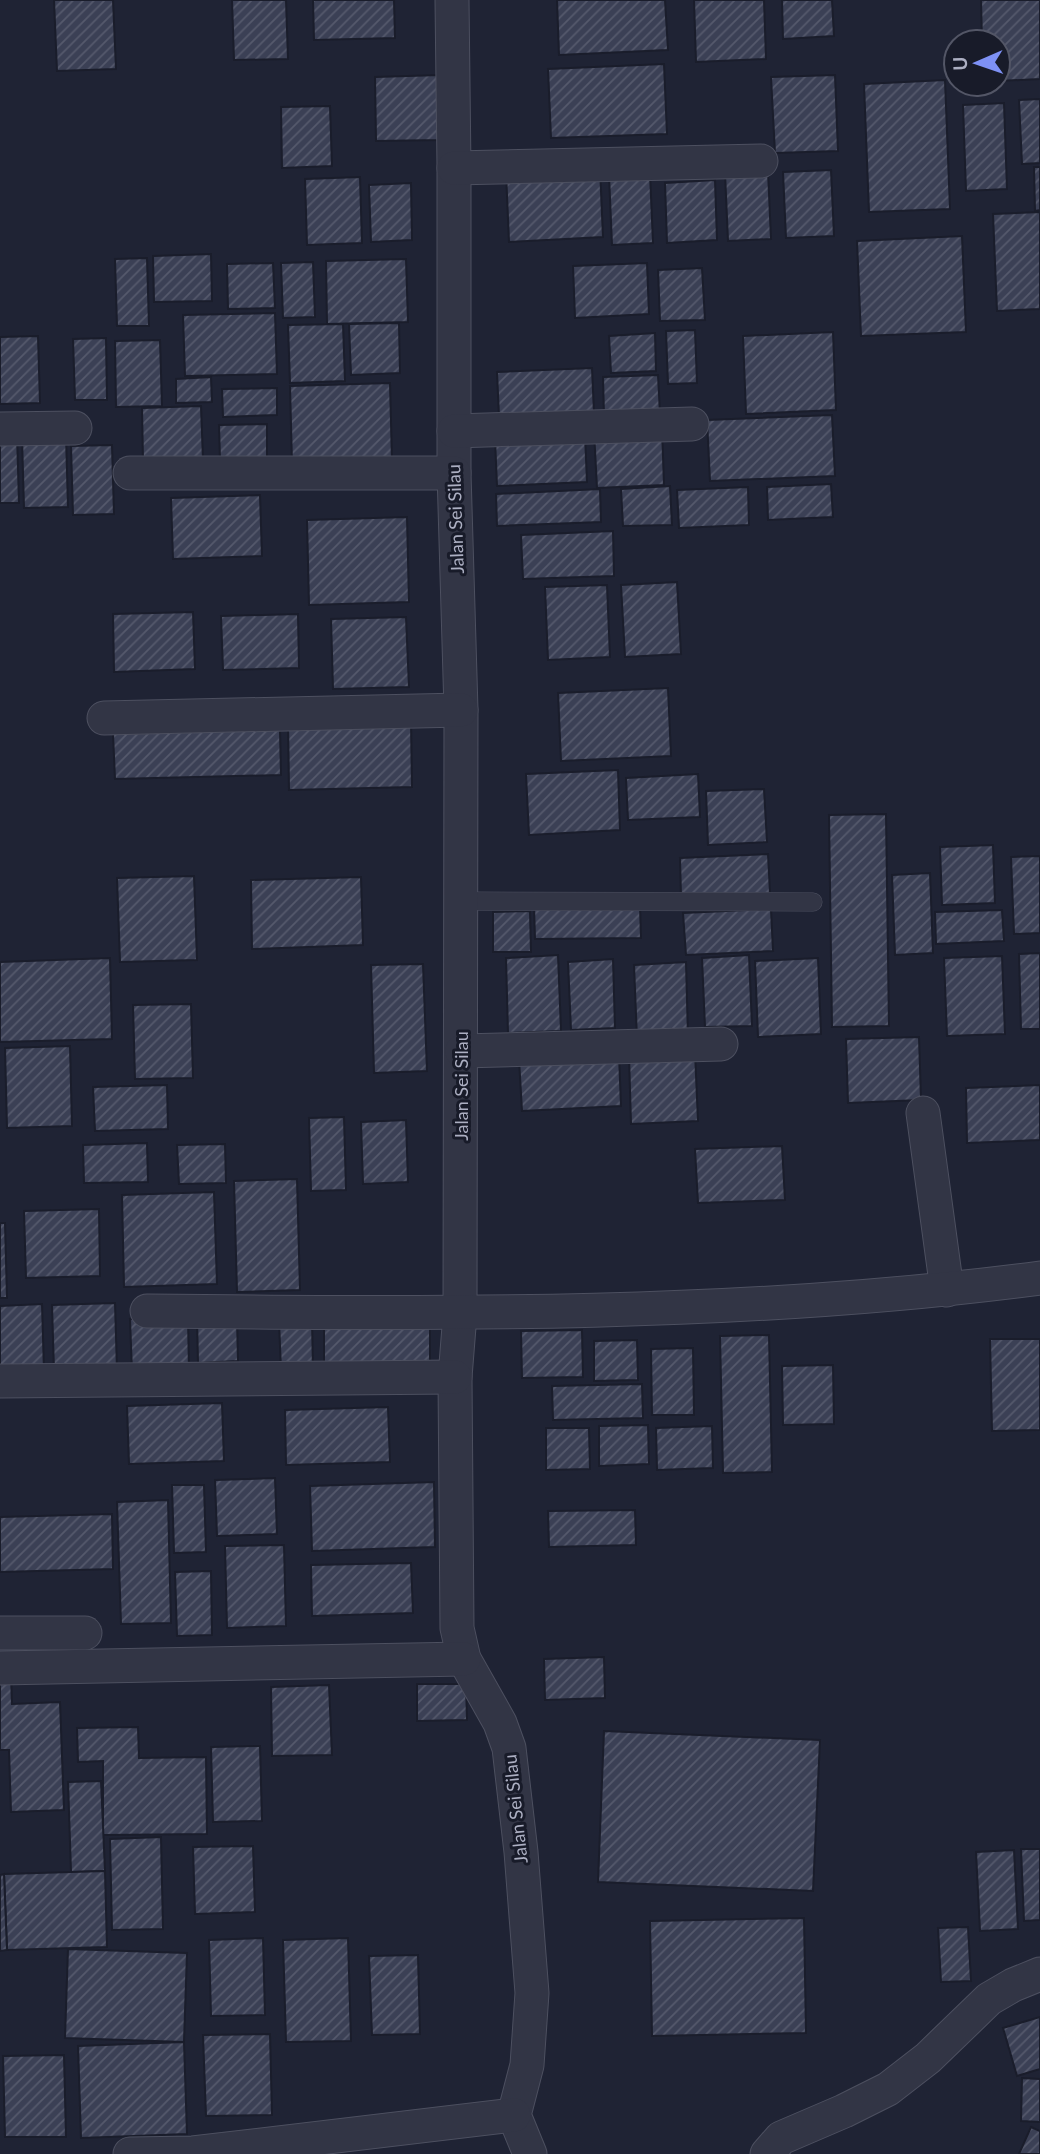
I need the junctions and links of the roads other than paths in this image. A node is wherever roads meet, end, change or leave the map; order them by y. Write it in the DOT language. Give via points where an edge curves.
graph roads {
  1 [pos="452,0"];
  2 [pos="761,161"];
  3 [pos="454,168"];
  4 [pos="692,424"];
  5 [pos="75,428"];
  6 [pos="0,429"];
  7 [pos="454,431"];
  8 [pos="130,473"];
  9 [pos="454,473"];
  10 [pos="461,710"];
  11 [pos="104,719"];
  12 [pos="459,901"];
  13 [pos="813,902"];
  14 [pos="721,1044"];
  15 [pos="462,1051"];
  16 [pos="923,1113"];
  17 [pos="1040,1278"];
  18 [pos="947,1290"];
  19 [pos="147,1311"];
  20 [pos="460,1314"];
  21 [pos="454,1377"];
  22 [pos="0,1381"];
  23 [pos="0,1633"];
  24 [pos="85,1633"];
  25 [pos="464,1659"];
  26 [pos="0,1668"];
  27 [pos="1040,1974"];
  28 [pos="514,2115"];
  29 [pos="130,2154"];
  30 [pos="530,2154"];
  31 [pos="767,2154"];
  1 -- 3 [label="street, Jalan Sei Silau"];
  2 -- 3 [label="street"];
  3 -- 7 [label="street, Jalan Sei Silau"];
  4 -- 7 [label="street"];
  5 -- 6 [label="street"];
  7 -- 9 [label="street, Jalan Sei Silau"];
  8 -- 9 [label="street"];
  9 -- 10 [label="street, Jalan Sei Silau"];
  10 -- 11 [label="street"];
  10 -- 12 [label="street, Jalan Sei Silau"];
  12 -- 13 [label="lane"];
  12 -- 15 [label="street, Jalan Sei Silau"];
  14 -- 15 [label="street"];
  15 -- 20 [label="street, Jalan Sei Silau"];
  16 -- 18 [label="street"];
  17 -- 18 [label="street"];
  18 -- 20 [label="street" via="671,1308"];
  19 -- 20 [label="street"];
  20 -- 21 [label="street, Jalan Sei Silau"];
  21 -- 22 [label="street"];
  21 -- 25 [label="street, Jalan Sei Silau" via="457,1628"];
  23 -- 24 [label="street"];
  25 -- 26 [label="street"];
  25 -- 28 [label="street, Jalan Sei Silau" via="509,1748 518,1826 532,1993 527,2065"];
  27 -- 31 [label="street" via="989,1998 928,2058 888,2089 781,2138"];
  28 -- 29 [label="street" via="193,2153"];
  28 -- 30 [label="street"];
}
